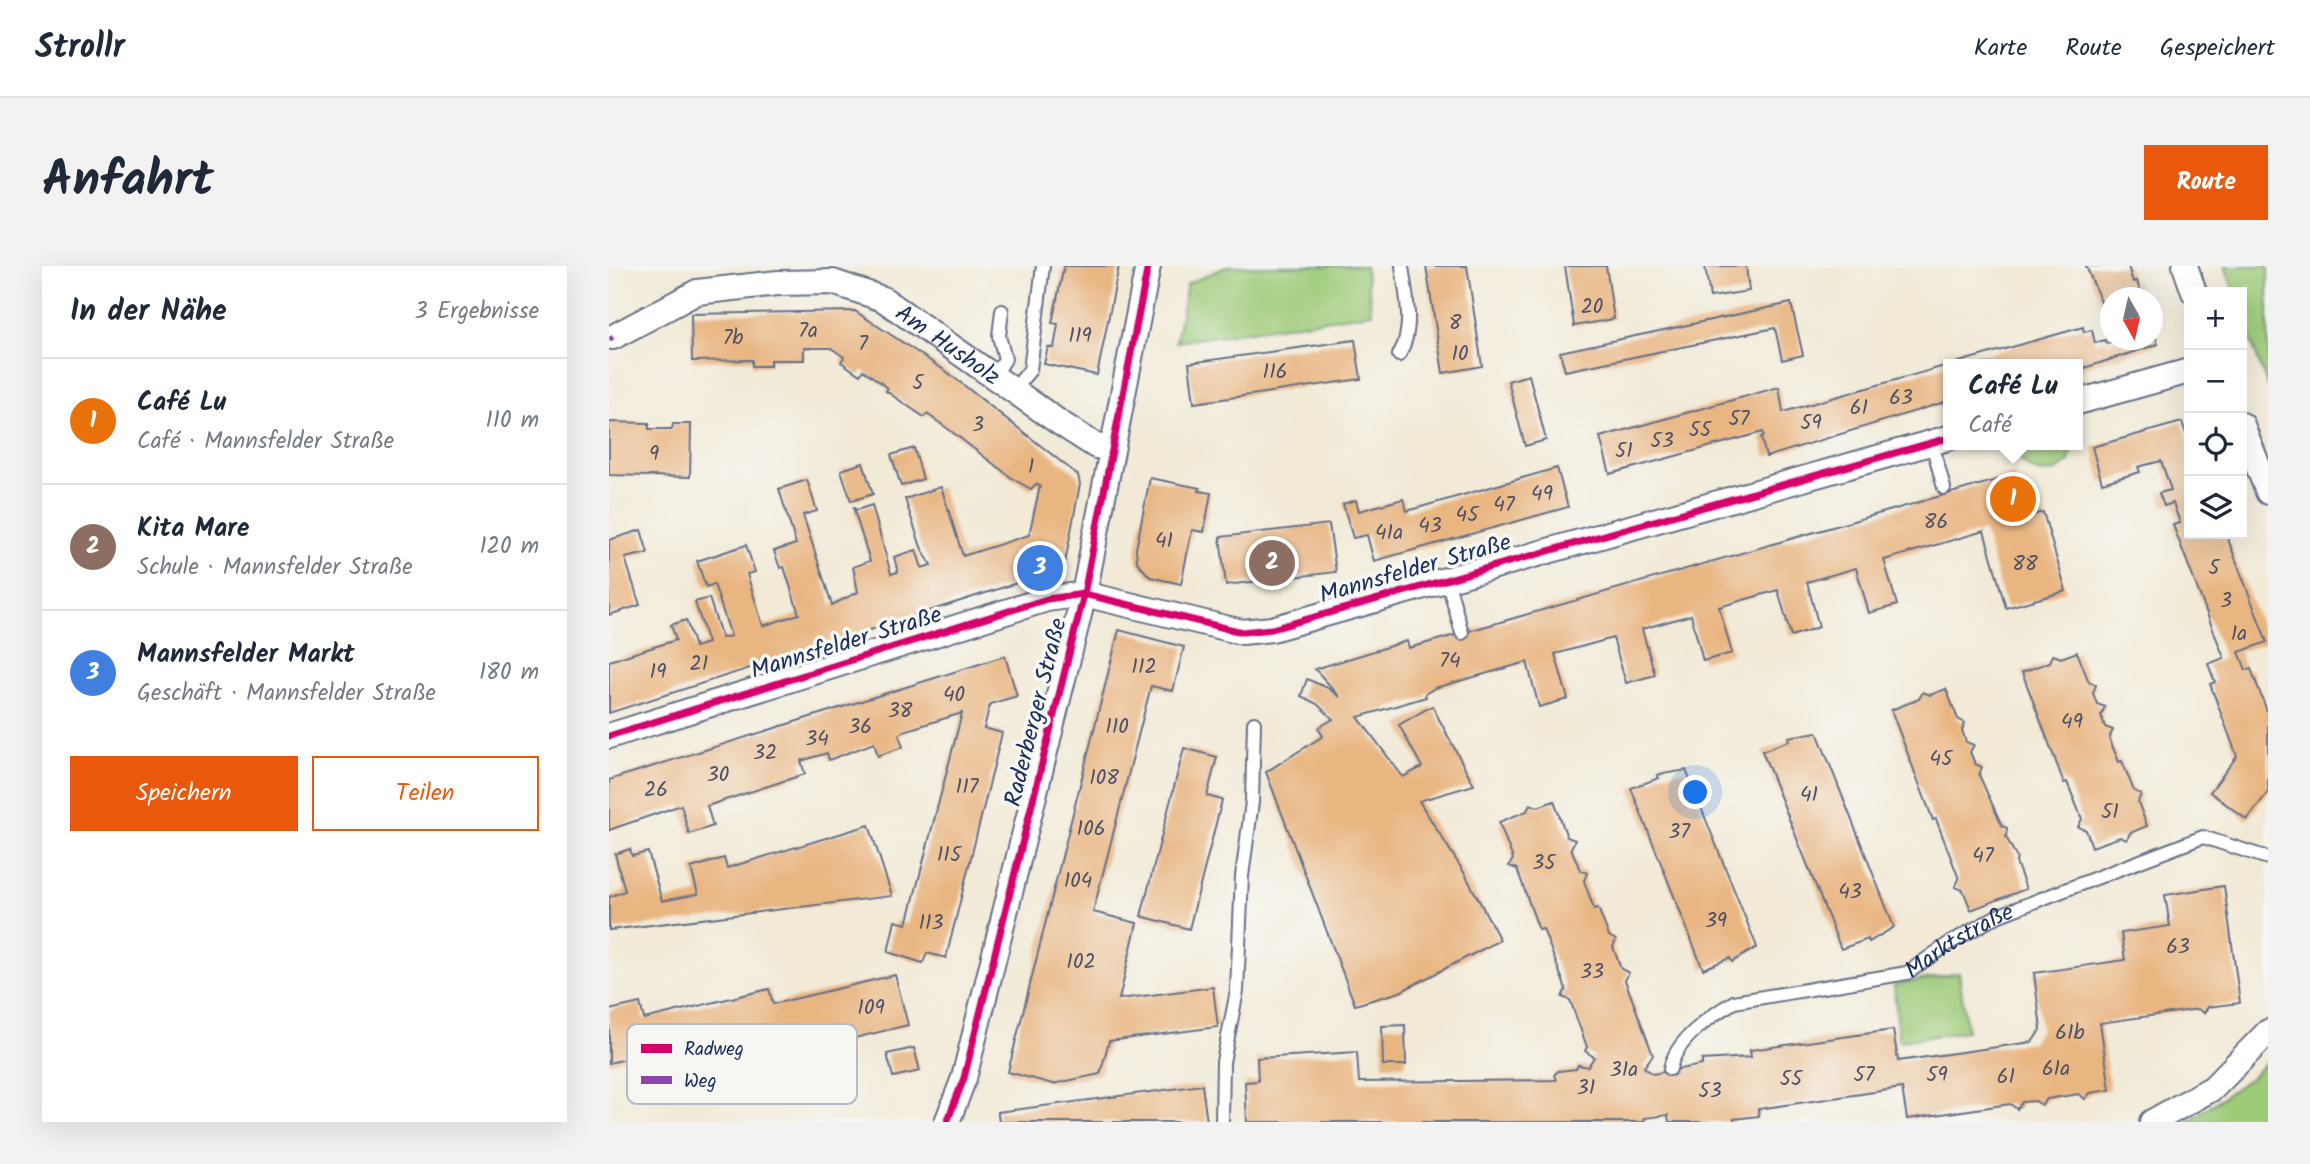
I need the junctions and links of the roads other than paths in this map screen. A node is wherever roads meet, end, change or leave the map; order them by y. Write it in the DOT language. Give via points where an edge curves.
graph roads {
  1 [pos="1043,266"];
  2 [pos="1148,266"];
  3 [pos="1402,266"];
  4 [pos="2185,266"];
  5 [pos="2192,287"];
  6 [pos="1002,311"];
  7 [pos="613,337"];
  8 [pos="1399,355"];
  9 [pos="2184,372"];
  10 [pos="1005,382"];
  11 [pos="2083,401"];
  12 [pos="2247,438"];
  13 [pos="1940,440"];
  14 [pos="1112,449"];
  15 [pos="1944,488"];
  16 [pos="2268,492"];
  17 [pos="1447,579"];
  18 [pos="1084,594"];
  19 [pos="1462,633"];
  20 [pos="1254,723"];
  21 [pos="609,736"];
  22 [pos="2268,858"];
  23 [pos="2268,1032"];
  24 [pos="1670,1069"];
  25 [pos="964,1078"];
  26 [pos="947,1122"];
  27 [pos="964,1122"];
  28 [pos="1222,1122"];
  29 [pos="2152,1122"];
  1 -- 10 [label="lane" via="1030,370"];
  2 -- 14 [label="street, Raderberger Straße"];
  3 -- 8 [label="lane" via="1409,317 1408,339"];
  4 -- 5 [label="street"];
  6 -- 10 [label="lane" via="999,336"];
  7 -- 10 [label="street, Am Husholz" via="697,292 833,282 883,299"];
  9 -- 11 [label="street"];
  10 -- 14 [label="street, Am Husholz" via="1097,446"];
  12 -- 16 [label="street"];
  13 -- 15 [label="lane"];
  13 -- 17 [label="street, Mannsfelder Straße"];
  14 -- 18 [label="street, Raderberger Straße"];
  17 -- 18 [label="street, Mannsfelder Straße" via="1272,629 1242,632"];
  17 -- 19 [label="lane"];
  18 -- 21 [label="street, Mannsfelder Straße" via="1047,599"];
  18 -- 25 [label="street, Raderberger Straße"];
  20 -- 28 [label="lane" via="1237,991 1223,1062"];
  22 -- 24 [label="lane, Marktstraße" via="2203,837 1997,916 1907,973 1734,1002 1711,1016 1685,1042"];
  23 -- 29 [label="street" via="2213,1088"];
  25 -- 26 [label="street, Raderberger Straße"];
  25 -- 27 [label="street, Raderberger Straße"];
}
